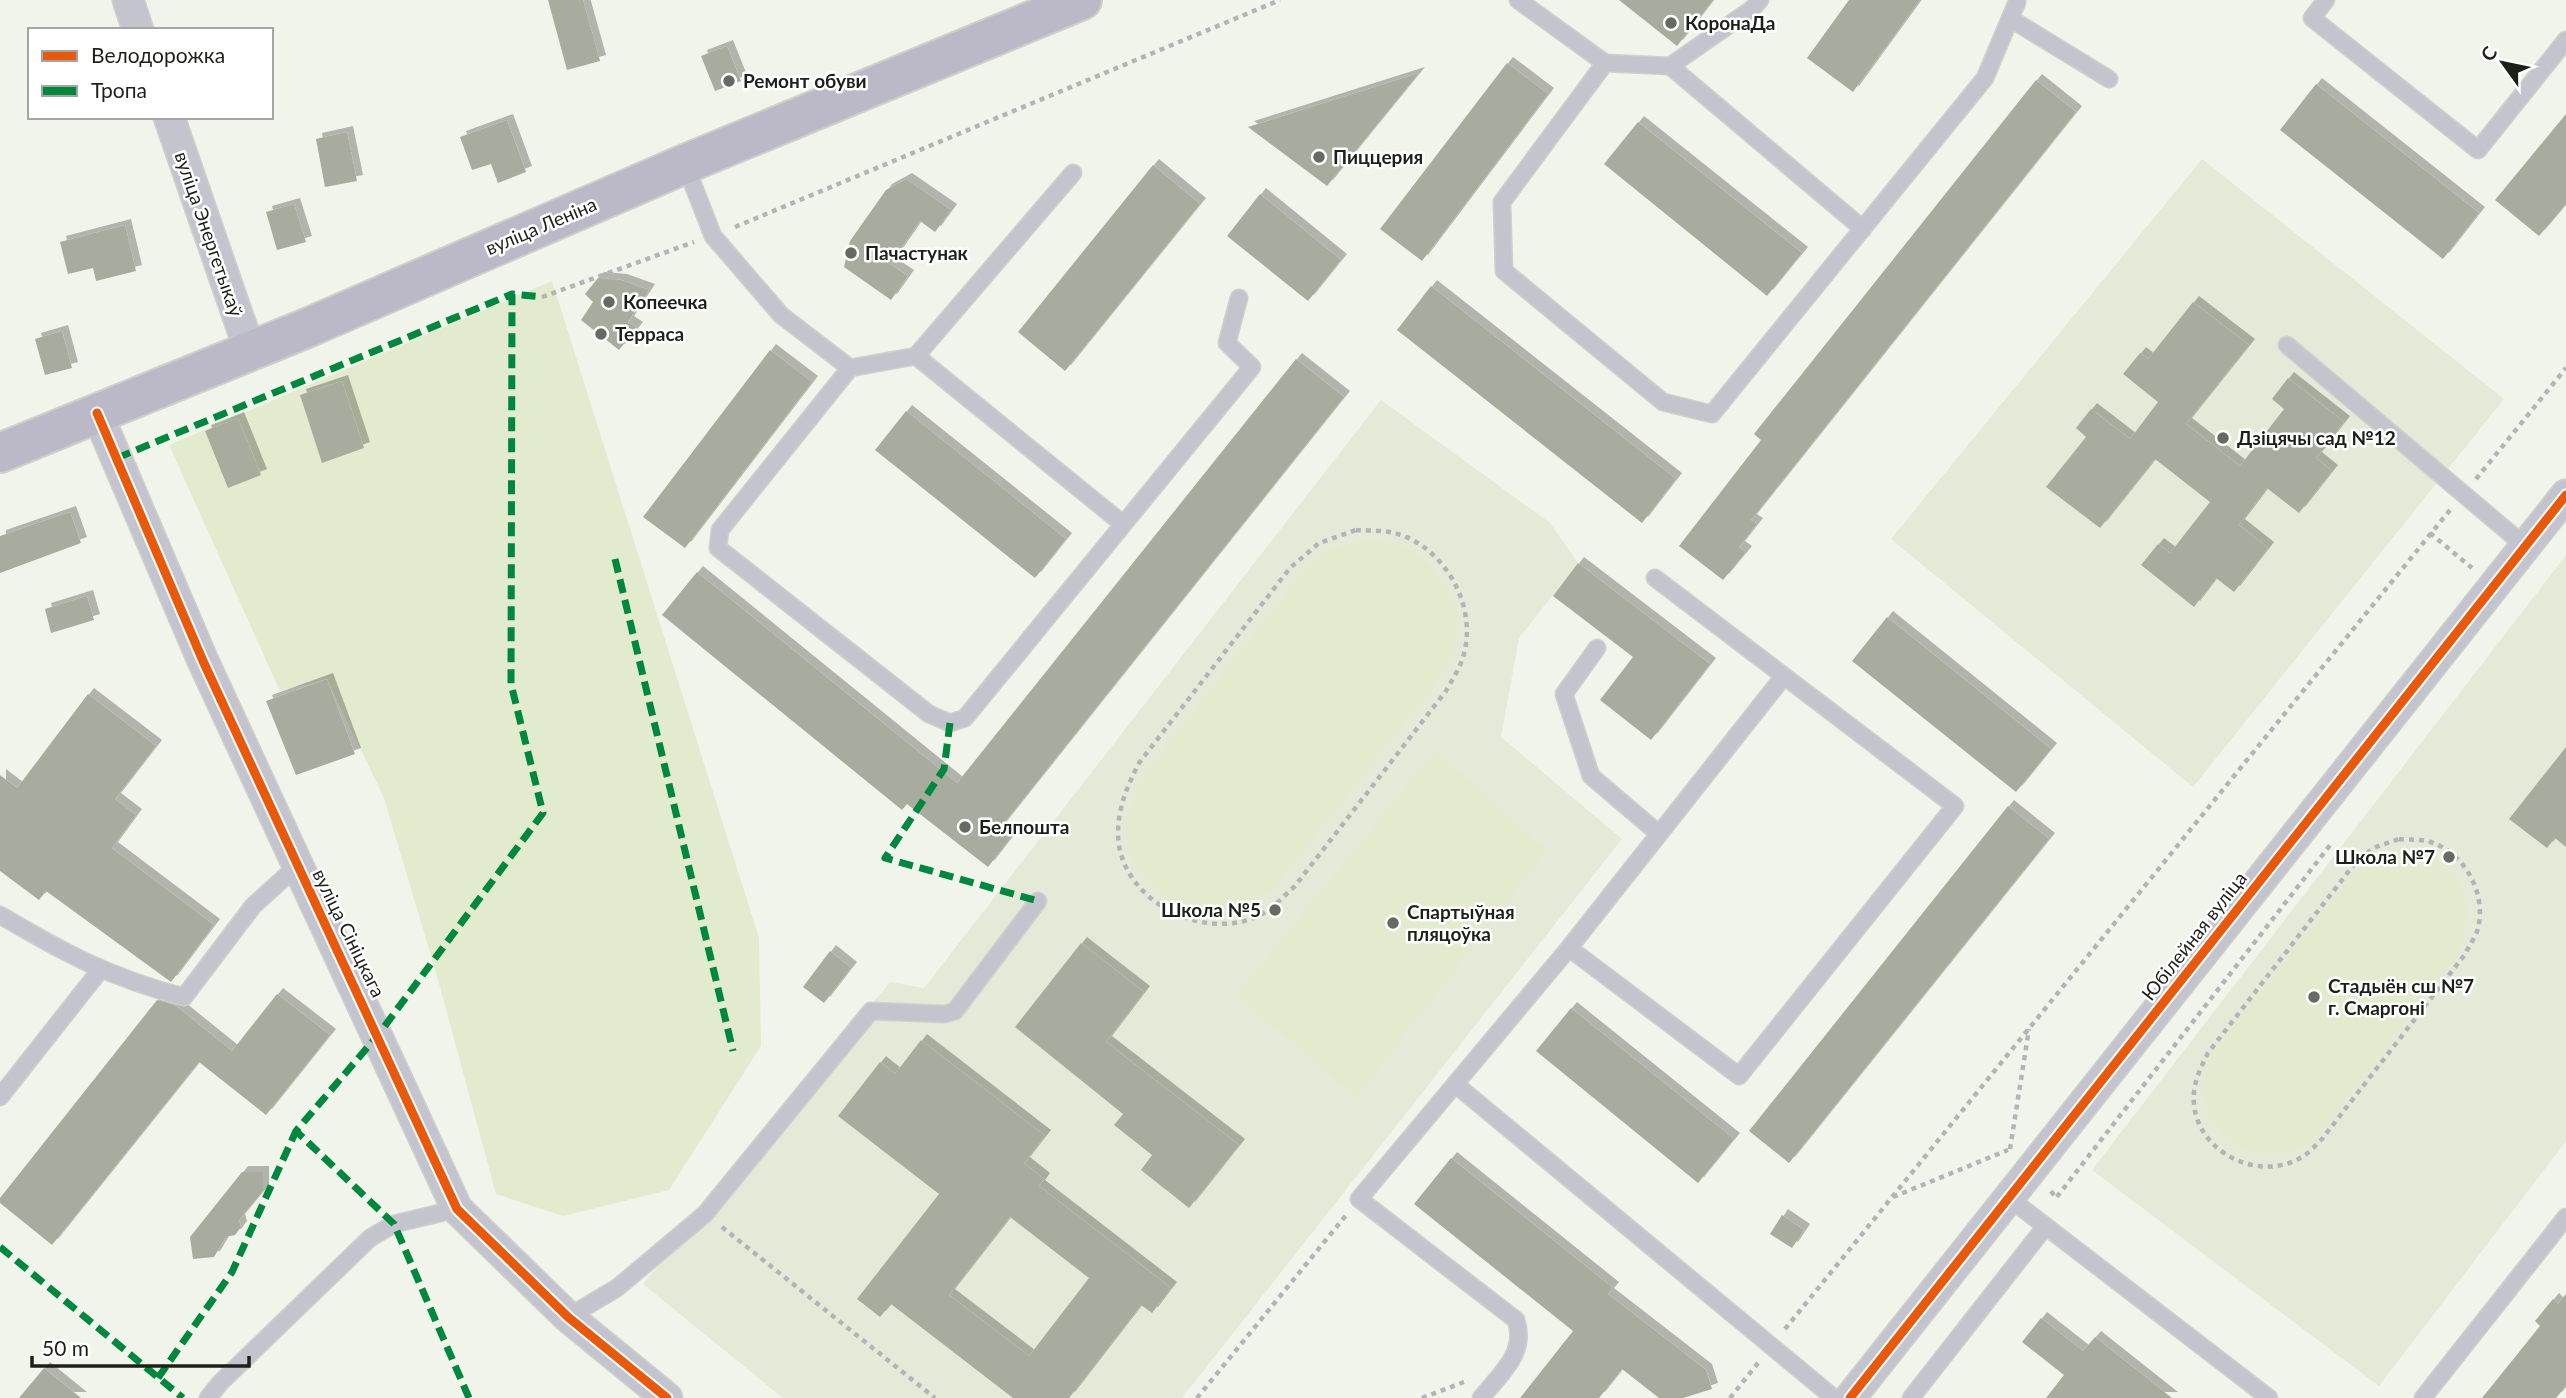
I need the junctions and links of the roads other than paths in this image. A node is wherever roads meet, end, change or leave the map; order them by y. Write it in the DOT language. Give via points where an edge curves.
graph roads {
  1 [pos="128,0"];
  2 [pos="1082,0"];
  3 [pos="1518,0"];
  4 [pos="1760,0"];
  5 [pos="2326,0"];
  6 [pos="2017,2"];
  7 [pos="2011,19"];
  8 [pos="137,28"];
  9 [pos="2566,40"];
  10 [pos="1605,63"];
  11 [pos="1670,66"];
  12 [pos="2109,79"];
  13 [pos="170,119"];
  14 [pos="684,164"];
  15 [pos="1073,173"];
  16 [pos="1863,229"];
  17 [pos="1239,298"];
  18 [pos="2287,345"];
  19 [pos="250,351"];
  20 [pos="916,356"];
  21 [pos="850,368"];
  22 [pos="97,413"];
  23 [pos="0,453"];
  24 [pos="2566,495"];
  25 [pos="1123,524"];
  26 [pos="2525,546"];
  27 [pos="1655,578"];
  28 [pos="1597,648"];
  29 [pos="1784,676"];
  30 [pos="1659,834"];
  31 [pos="297,866"];
  32 [pos="1038,901"];
  33 [pos="0,915"];
  34 [pos="1569,948"];
  35 [pos="101,970"];
  36 [pos="1455,1084"];
  37 [pos="0,1097"];
  38 [pos="2009,1198"];
  39 [pos="457,1209"];
  40 [pos="2566,1217"];
  41 [pos="2046,1227"];
  42 [pos="568,1317"];
  43 [pos="208,1398"];
  44 [pos="667,1398"];
  45 [pos="1481,1398"];
  46 [pos="1834,1398"];
  47 [pos="1850,1398"];
  48 [pos="1911,1398"];
  49 [pos="2269,1398"];
  50 [pos="2423,1398"];
  1 -- 8 [label="street"];
  2 -- 14 [label="main road, вуліца Леніна"];
  3 -- 10 [label="lane"];
  4 -- 11 [label="lane"];
  5 -- 9 [label="lane" via="2312,18 2478,150"];
  6 -- 7 [label="lane"];
  7 -- 12 [label="lane"];
  7 -- 16 [label="lane" via="1985,78"];
  10 -- 11 [label="lane"];
  10 -- 16 [label="lane" via="1502,202 1504,271 1664,401 1712,414"];
  11 -- 16 [label="lane"];
  13 -- 19 [label="street, вуліца Энергетыкаў"];
  14 -- 19 [label="main road, вуліца Леніна"];
  14 -- 21 [label="lane" via="713,236 781,315"];
  15 -- 20 [label="lane"];
  17 -- 25 [label="lane" via="1227,342 1252,367"];
  18 -- 26 [label="lane"];
  19 -- 22 [label="main road, вуліца Леніна"];
  20 -- 21 [label="lane"];
  20 -- 25 [label="lane"];
  21 -- 25 [label="lane" via="720,530 718,548 929,714 950,723 965,718"];
  22 -- 23 [label="main road, вуліца Леніна"];
  22 -- 31 [label="street, вуліца Сініцкага"];
  24 -- 26 [label="street, Юбілейная вуліца"];
  26 -- 38 [label="street, Юбілейная вуліца"];
  27 -- 29 [label="lane"];
  28 -- 30 [label="lane" via="1564,694 1591,776"];
  29 -- 30 [label="lane"];
  29 -- 34 [label="lane" via="1955,806 1740,1076"];
  30 -- 34 [label="lane"];
  31 -- 35 [label="lane" via="253,906 184,997"];
  31 -- 39 [label="street, вуліца Сініцкага"];
  32 -- 42 [label="lane" via="955,1011 871,1011 705,1214 617,1288"];
  33 -- 35 [label="lane"];
  34 -- 36 [label="lane"];
  35 -- 37 [label="lane"];
  36 -- 45 [label="lane" via="1359,1199 1516,1320 1521,1335 1517,1352"];
  36 -- 46 [label="lane"];
  38 -- 41 [label="lane"];
  38 -- 47 [label="street, Юбілейная вуліца"];
  39 -- 42 [label="street, вуліца Сініцкага"];
  39 -- 43 [label="lane" via="394,1224 370,1238"];
  40 -- 50 [label="lane"];
  41 -- 48 [label="lane"];
  41 -- 49 [label="lane"];
  42 -- 44 [label="street, вуліца Сініцкага"];
}
